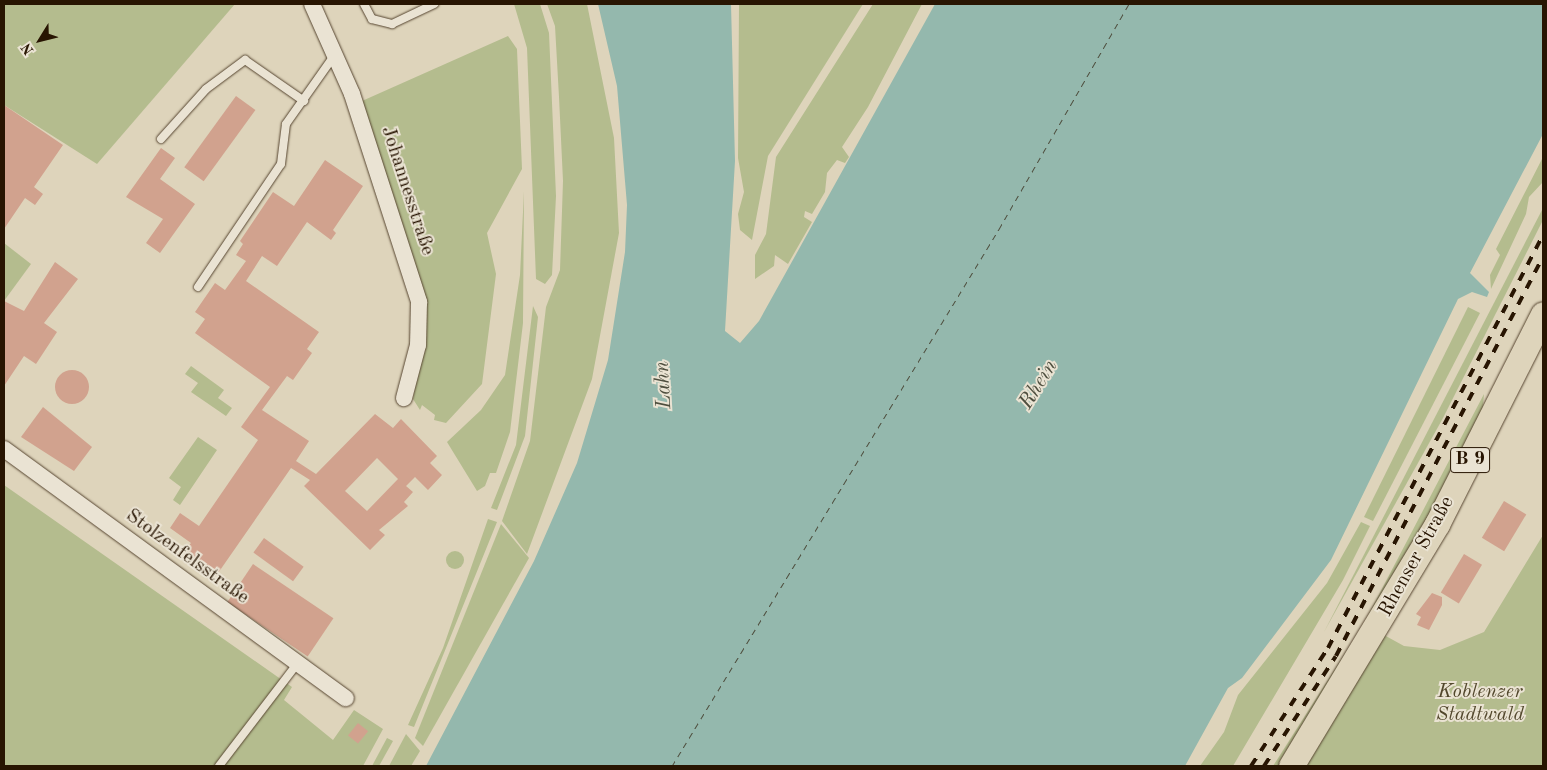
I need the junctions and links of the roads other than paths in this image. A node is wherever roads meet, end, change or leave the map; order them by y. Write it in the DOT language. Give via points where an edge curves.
graph roads {
  1 [pos="312,4"];
  2 [pos="364,4"];
  3 [pos="434,4"];
  4 [pos="335,54"];
  5 [pos="304,101"];
  6 [pos="161,139"];
  7 [pos="198,286"];
  8 [pos="1543,314"];
  9 [pos="404,398"];
  10 [pos="4,449"];
  11 [pos="297,664"];
  12 [pos="346,698"];
  13 [pos="219,766"];
  14 [pos="1291,766"];
  1 -- 4 [label="street, Johannesstraße"];
  2 -- 3 [label="lane" via="372,19 392,24"];
  4 -- 5 [label="lane"];
  4 -- 9 [label="street, Johannesstraße" via="383,182 419,302 418,345"];
  5 -- 6 [label="lane" via="245,60 206,90"];
  5 -- 7 [label="lane" via="286,124 281,164"];
  8 -- 14 [label="main road, Rhenser Straße / B 9" via="1437,524"];
  10 -- 11 [label="street, Stolzenfelsstraße"];
  11 -- 12 [label="street, Stolzenfelsstraße"];
  11 -- 13 [label="lane"];
}
